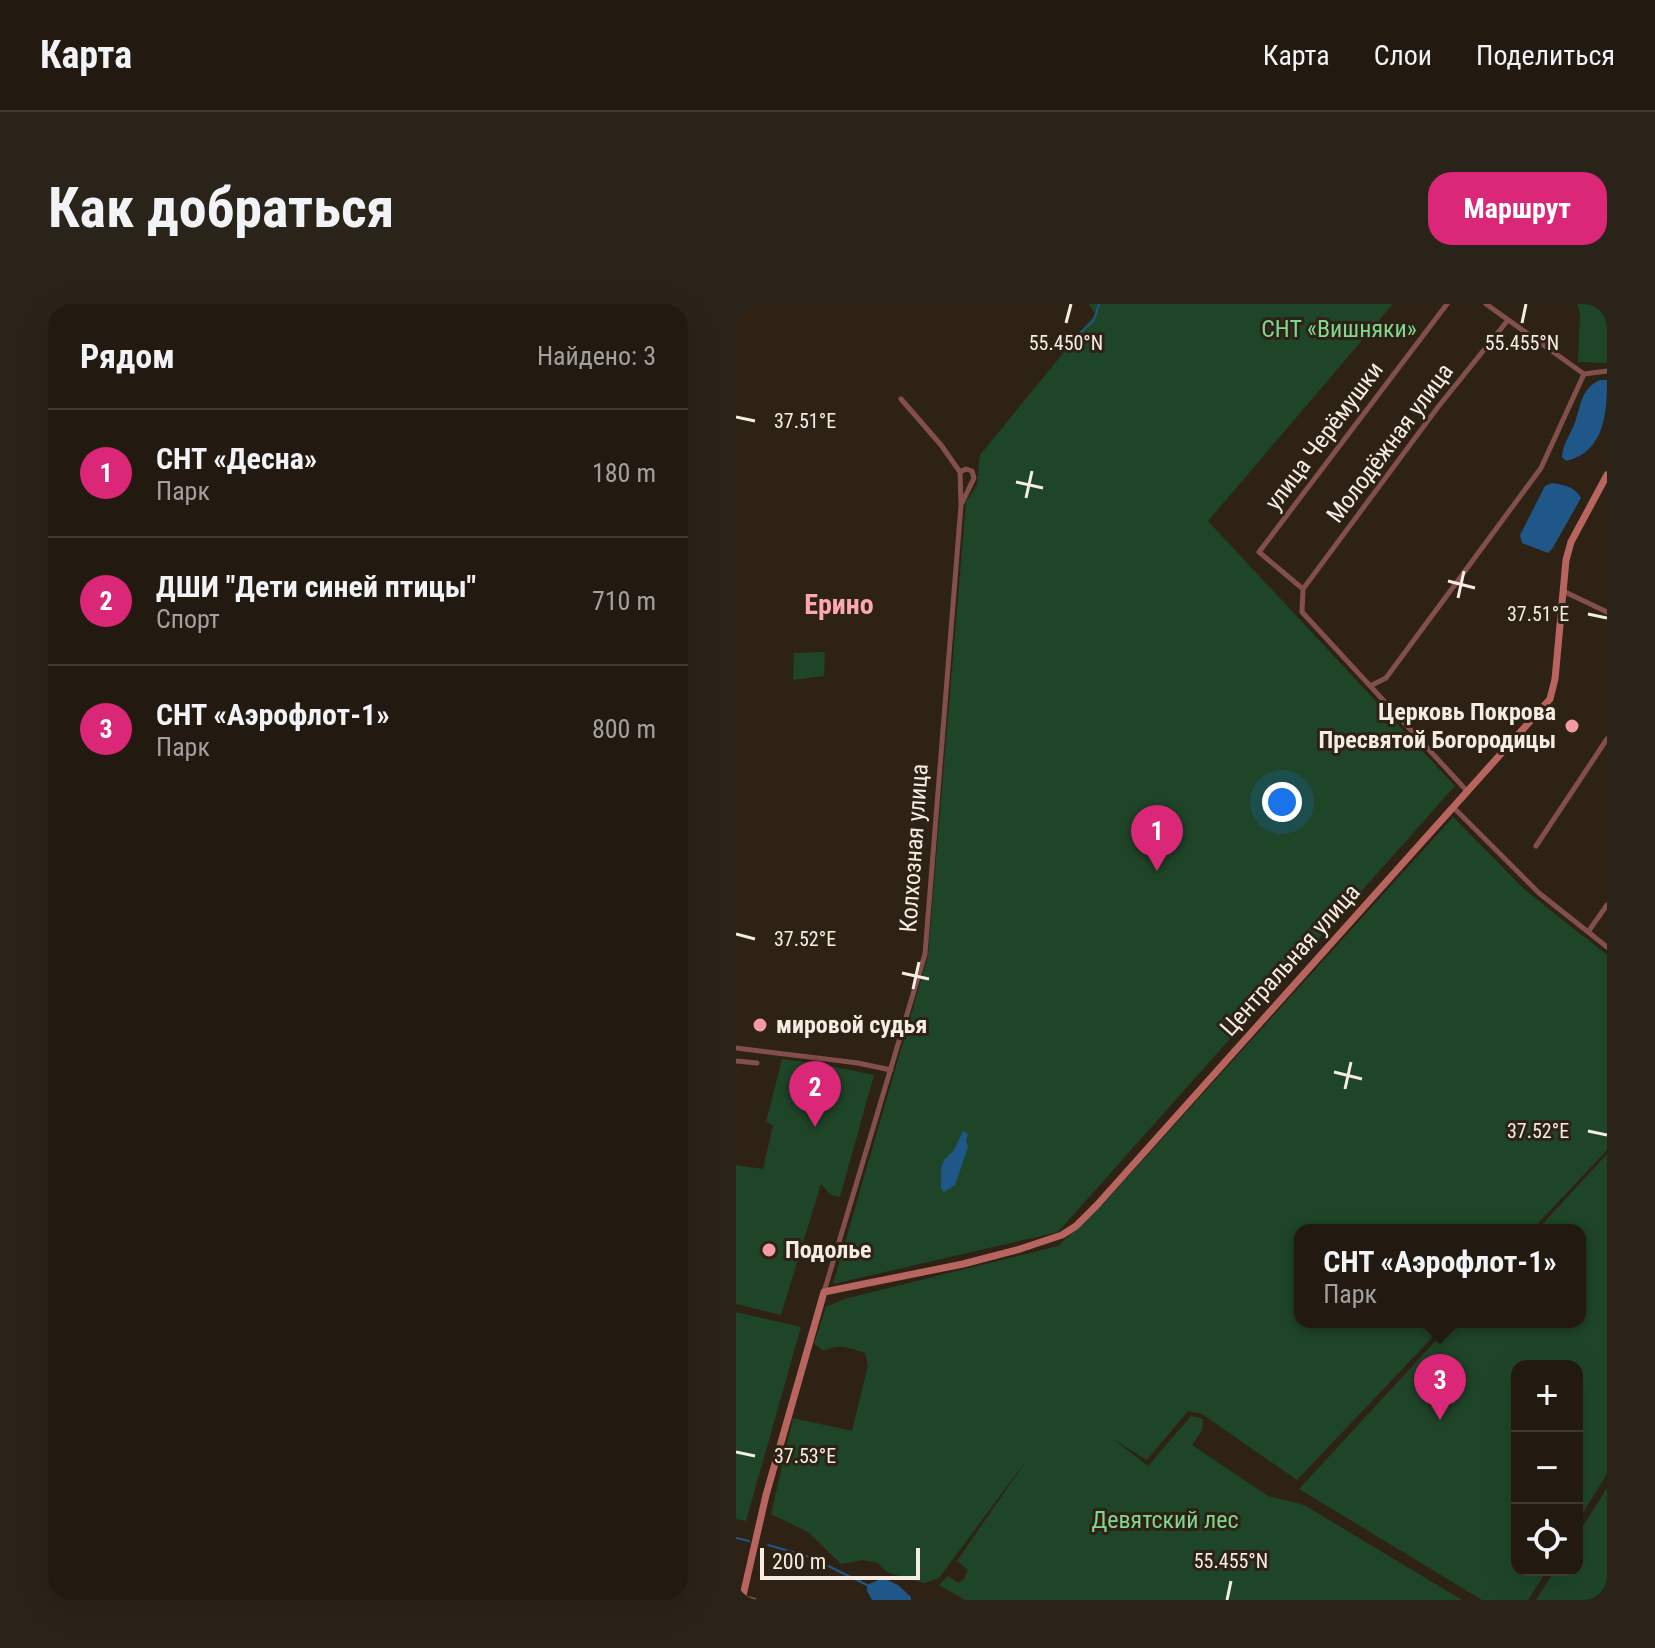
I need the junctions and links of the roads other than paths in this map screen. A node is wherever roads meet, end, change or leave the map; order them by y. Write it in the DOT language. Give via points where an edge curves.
graph roads {
  1 [pos="1447,304"];
  2 [pos="1486,304"];
  3 [pos="1508,320"];
  4 [pos="1607,371"];
  5 [pos="1584,374"];
  6 [pos="901,399"];
  7 [pos="960,472"];
  8 [pos="1607,475"];
  9 [pos="961,505"];
  10 [pos="1303,589"];
  11 [pos="1563,591"];
  12 [pos="1607,612"];
  13 [pos="1370,686"];
  14 [pos="1607,739"];
  15 [pos="1468,792"];
  16 [pos="1454,808"];
  17 [pos="1536,846"];
  18 [pos="1607,905"];
  19 [pos="1588,932"];
  20 [pos="1607,947"];
  21 [pos="736,1048"];
  22 [pos="736,1061"];
  23 [pos="757,1063"];
  24 [pos="891,1070"];
  25 [pos="824,1292"];
  26 [pos="740,1598"];
  27 [pos="754,1600"];
  1 -- 10 [label="street, улица Черёмушки" via="1259,552"];
  2 -- 3 [label="street"];
  3 -- 5 [label="street"];
  3 -- 10 [label="street, Молодёжная улица"];
  4 -- 5 [label="street"];
  5 -- 13 [label="street" via="1541,468 1386,678"];
  6 -- 7 [label="street"];
  7 -- 9 [label="street, Колхозная улица"];
  7 -- 9 [label="street, Колхозная улица" via="968,469 974,478"];
  8 -- 11 [label="street, Центральная улица" via="1571,542"];
  9 -- 24 [label="street, Колхозная улица" via="927,942"];
  10 -- 13 [label="street" via="1302,612"];
  11 -- 12 [label="street"];
  11 -- 15 [label="street, Центральная улица" via="1550,699"];
  13 -- 15 [label="street"];
  14 -- 17 [label="street"];
  15 -- 16 [label="street, Центральная улица"];
  16 -- 19 [label="street" via="1539,893"];
  16 -- 25 [label="street, Центральная улица" via="1076,1226 1006,1253"];
  18 -- 19 [label="street"];
  19 -- 20 [label="street"];
  21 -- 24 [label="street"];
  22 -- 23 [label="street"];
  24 -- 25 [label="street, Колхозная улица"];
  25 -- 26 [label="street, Колхозная улица"];
  26 -- 27 [label="street"];
}
